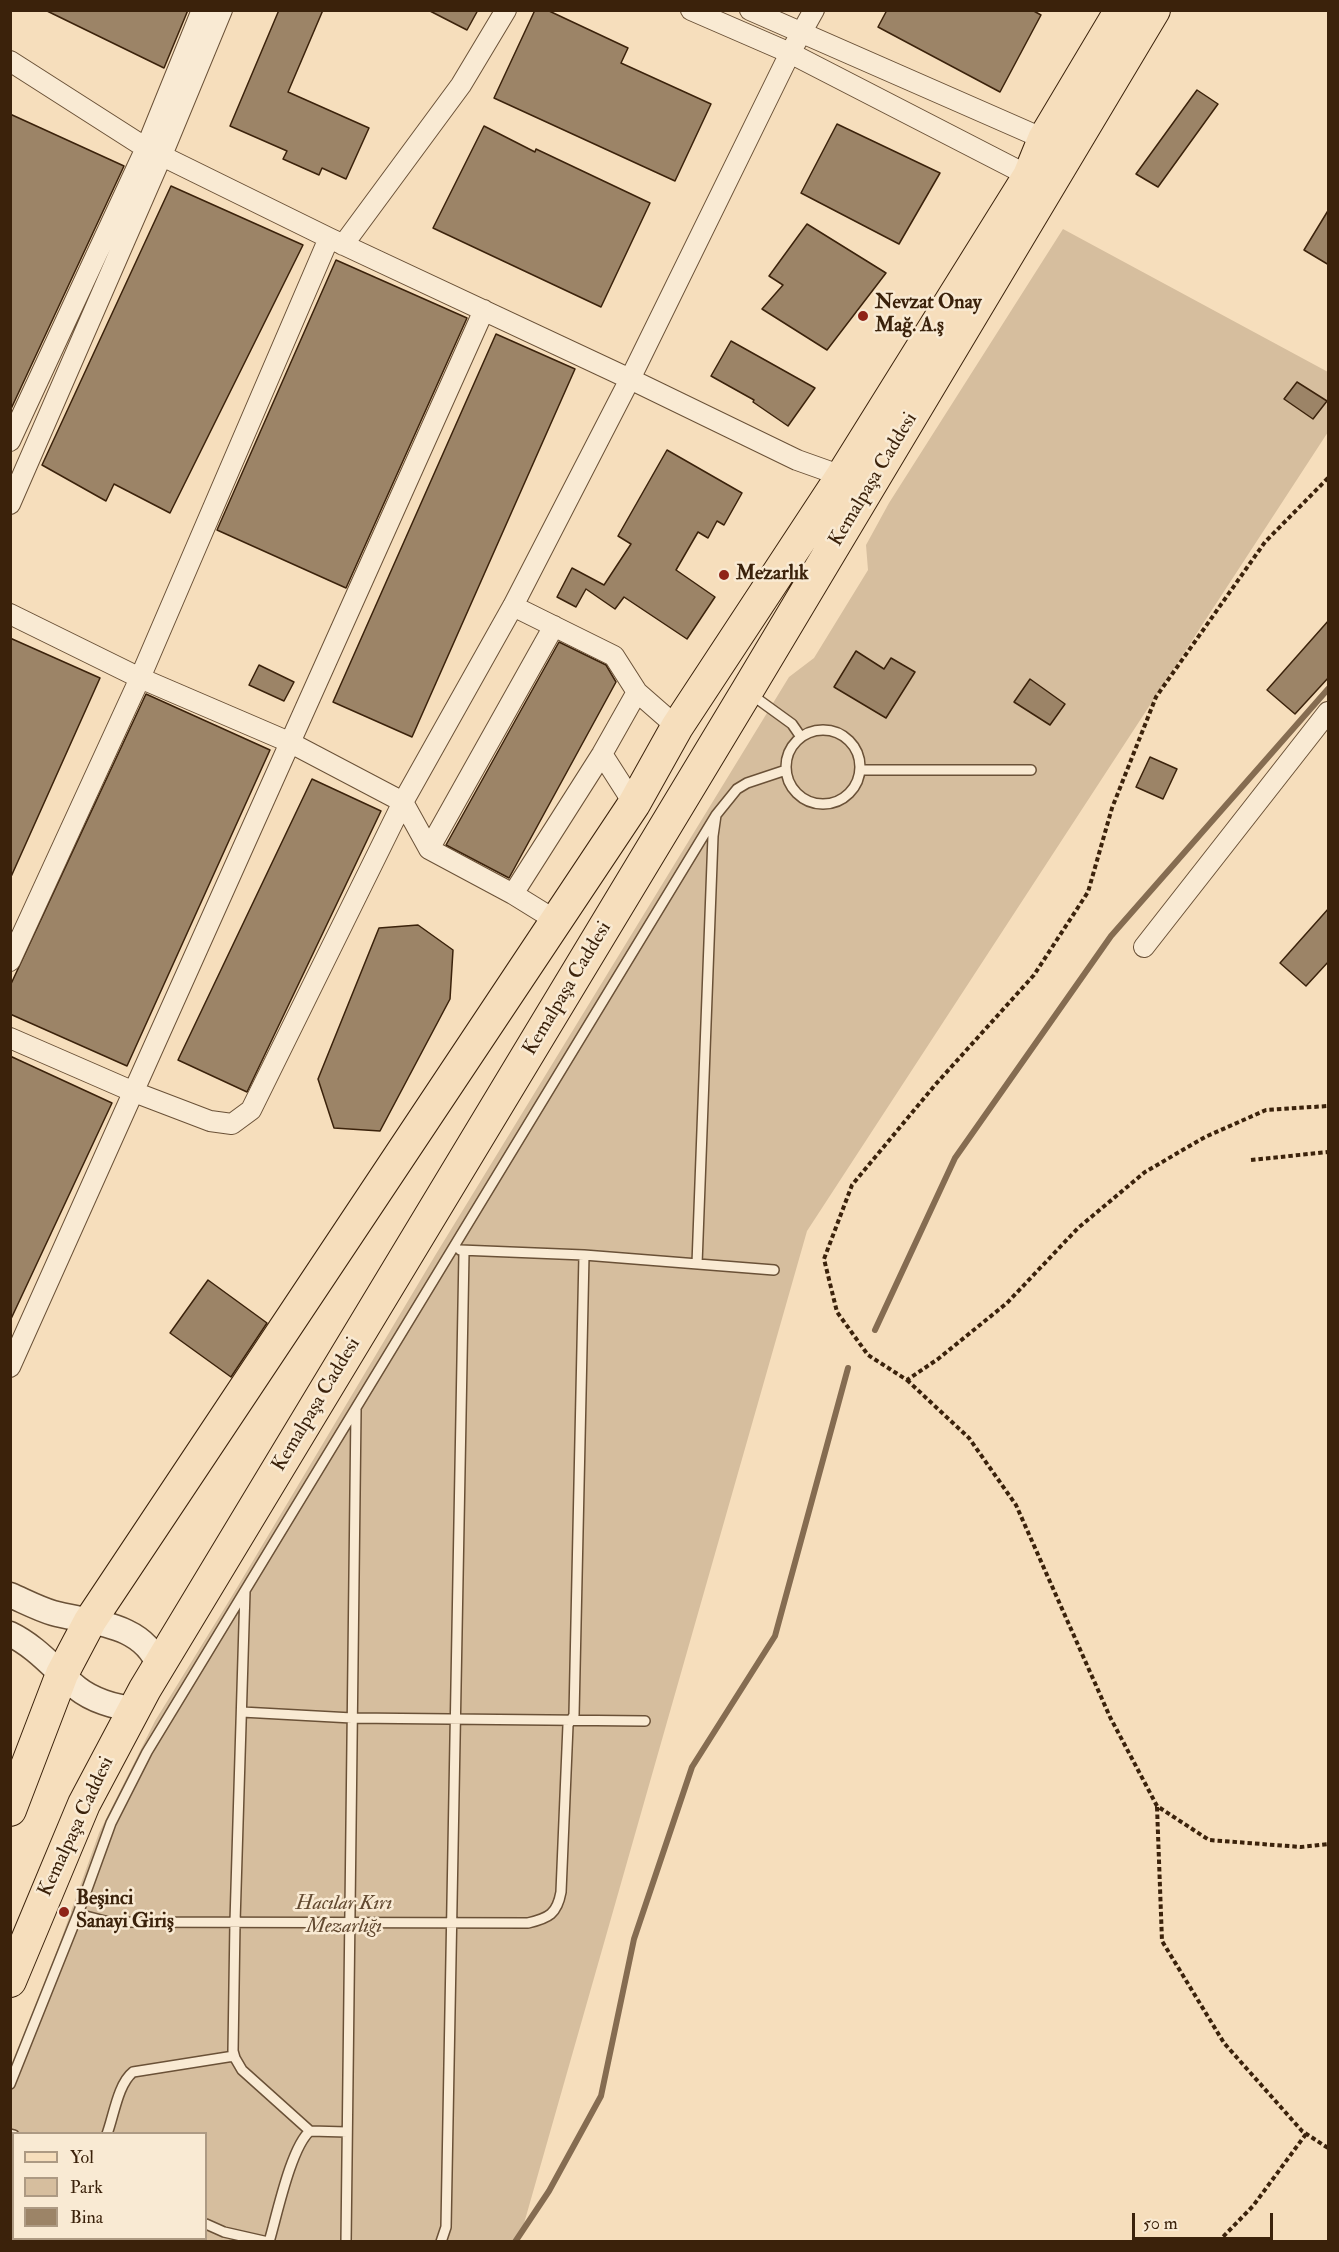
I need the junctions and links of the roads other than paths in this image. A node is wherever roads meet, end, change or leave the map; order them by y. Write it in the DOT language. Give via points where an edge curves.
graph roads {
  1 [pos="202,10"];
  2 [pos="222,10"];
  3 [pos="506,10"];
  4 [pos="691,10"];
  5 [pos="750,10"];
  6 [pos="814,10"];
  7 [pos="1121,10"];
  8 [pos="1154,10"];
  9 [pos="802,33"];
  10 [pos="790,53"];
  11 [pos="10,61"];
  12 [pos="1044,140"];
  13 [pos="154,151"];
  14 [pos="1029,176"];
  15 [pos="336,242"];
  16 [pos="484,310"];
  17 [pos="630,379"];
  18 [pos="10,441"];
  19 [pos="842,476"];
  20 [pos="10,504"];
  21 [pos="513,606"];
  22 [pos="10,614"];
  23 [pos="554,626"];
  24 [pos="140,678"];
  25 [pos="747,691"];
  26 [pos="637,693"];
  27 [pos="1329,712"];
  28 [pos="677,727"];
  29 [pos="801,737"];
  30 [pos="289,742"];
  31 [pos="602,753"];
  32 [pos="786,770"];
  33 [pos="860,770"];
  34 [pos="1031,770"];
  35 [pos="403,802"];
  36 [pos="634,804"];
  37 [pos="716,815"];
  38 [pos="429,849"];
  39 [pos="513,894"];
  40 [pos="555,920"];
  41 [pos="1144,947"];
  42 [pos="10,961"];
  43 [pos="10,1038"];
  44 [pos="134,1092"];
  45 [pos="452,1247"];
  46 [pos="464,1251"];
  47 [pos="584,1255"];
  48 [pos="697,1264"];
  49 [pos="774,1270"];
  50 [pos="10,1367"];
  51 [pos="356,1407"];
  52 [pos="245,1589"];
  53 [pos="10,1595"];
  54 [pos="90,1621"];
  55 [pos="10,1634"];
  56 [pos="159,1666"];
  57 [pos="62,1674"];
  58 [pos="134,1709"];
  59 [pos="242,1712"];
  60 [pos="352,1718"];
  61 [pos="456,1719"];
  62 [pos="571,1720"];
  63 [pos="645,1721"];
  64 [pos="10,1810"];
  65 [pos="78,1914"];
  66 [pos="235,1922"];
  67 [pos="350,1923"];
  68 [pos="451,1923"];
  69 [pos="10,1981"];
  70 [pos="234,2056"];
  71 [pos="10,2084"];
  72 [pos="310,2131"];
  73 [pos="107,2132"];
  74 [pos="347,2132"];
  75 [pos="207,2224"];
  76 [pos="268,2241"];
  77 [pos="346,2241"];
  78 [pos="441,2241"];
  1 -- 13 [label="street"];
  2 -- 13 [label="street"];
  3 -- 15 [label="street" via="461,85"];
  4 -- 10 [label="street"];
  5 -- 9 [label="street"];
  6 -- 9 [label="street"];
  7 -- 12 [label="main road, Kemalpaşa Caddesi"];
  8 -- 25 [label="main road, Kemalpaşa Caddesi"];
  9 -- 10 [label="street"];
  9 -- 12 [label="street"];
  10 -- 14 [label="street"];
  10 -- 17 [label="street"];
  11 -- 13 [label="street"];
  12 -- 14 [label="main road, Kemalpaşa Caddesi"];
  13 -- 15 [label="street"];
  13 -- 18 [label="street"];
  13 -- 20 [label="street"];
  14 -- 19 [label="main road, Kemalpaşa Caddesi"];
  15 -- 16 [label="street"];
  15 -- 24 [label="street"];
  16 -- 17 [label="street"];
  16 -- 30 [label="street"];
  17 -- 19 [label="street" via="797,460"];
  17 -- 21 [label="street"];
  19 -- 28 [label="main road, Kemalpaşa Caddesi"];
  21 -- 23 [label="street"];
  21 -- 35 [label="street"];
  22 -- 24 [label="street"];
  23 -- 26 [label="street" via="614,656"];
  23 -- 38 [label="street"];
  24 -- 30 [label="street"];
  24 -- 42 [label="street"];
  25 -- 29 [label="lane" via="792,724"];
  25 -- 56 [label="main road, Kemalpaşa Caddesi"];
  26 -- 28 [label="street"];
  26 -- 31 [label="street"];
  27 -- 41 [label="street"];
  28 -- 36 [label="main road, Kemalpaşa Caddesi"];
  29 -- 32 [label="lane" via="792,746"];
  29 -- 33 [label="lane" via="823,730 846,738 859,758"];
  30 -- 35 [label="street"];
  30 -- 44 [label="street"];
  31 -- 36 [label="street"];
  31 -- 39 [label="street"];
  32 -- 33 [label="lane" via="795,792 817,804 840,800 857,782"];
  32 -- 37 [label="lane" via="737,789"];
  33 -- 34 [label="lane"];
  35 -- 38 [label="street"];
  35 -- 44 [label="street" via="251,1110 232,1124 210,1121"];
  36 -- 40 [label="main road, Kemalpaşa Caddesi"];
  37 -- 45 [label="lane"];
  37 -- 48 [label="lane"];
  38 -- 39 [label="street"];
  39 -- 40 [label="street"];
  40 -- 54 [label="main road, Kemalpaşa Caddesi"];
  43 -- 44 [label="street"];
  44 -- 50 [label="street"];
  45 -- 46 [label="lane"];
  45 -- 51 [label="lane"];
  46 -- 47 [label="lane"];
  46 -- 61 [label="lane"];
  47 -- 48 [label="lane"];
  47 -- 62 [label="lane"];
  48 -- 49 [label="lane"];
  51 -- 52 [label="lane"];
  51 -- 60 [label="lane"];
  52 -- 59 [label="lane"];
  52 -- 65 [label="lane" via="168,1717 111,1823"];
  53 -- 54 [label="street" via="51,1612"];
  54 -- 56 [label="street" via="132,1634 147,1644"];
  54 -- 57 [label="main road, Kemalpaşa Caddesi"];
  55 -- 57 [label="street" via="29,1643"];
  56 -- 58 [label="main road, Kemalpaşa Caddesi"];
  57 -- 58 [label="street" via="99,1700"];
  57 -- 64 [label="main road, Kemalpaşa Caddesi"];
  58 -- 69 [label="main road, Kemalpaşa Caddesi" via="84,1804"];
  59 -- 60 [label="lane"];
  59 -- 66 [label="lane"];
  60 -- 61 [label="lane"];
  60 -- 67 [label="lane"];
  61 -- 62 [label="lane"];
  61 -- 68 [label="lane"];
  62 -- 63 [label="lane"];
  62 -- 68 [label="lane" via="557,1908 541,1920 528,1923"];
  65 -- 66 [label="lane" via="109,1922"];
  65 -- 71 [label="lane"];
  66 -- 67 [label="lane"];
  66 -- 70 [label="lane"];
  67 -- 68 [label="lane"];
  67 -- 74 [label="lane"];
  68 -- 78 [label="lane" via="446,2227"];
  70 -- 72 [label="lane" via="242,2070"];
  70 -- 73 [label="lane" via="133,2072 122,2086"];
  72 -- 74 [label="lane"];
  72 -- 76 [label="lane" via="303,2136 295,2154"];
  74 -- 77 [label="lane"];
  75 -- 76 [label="lane"];
}
